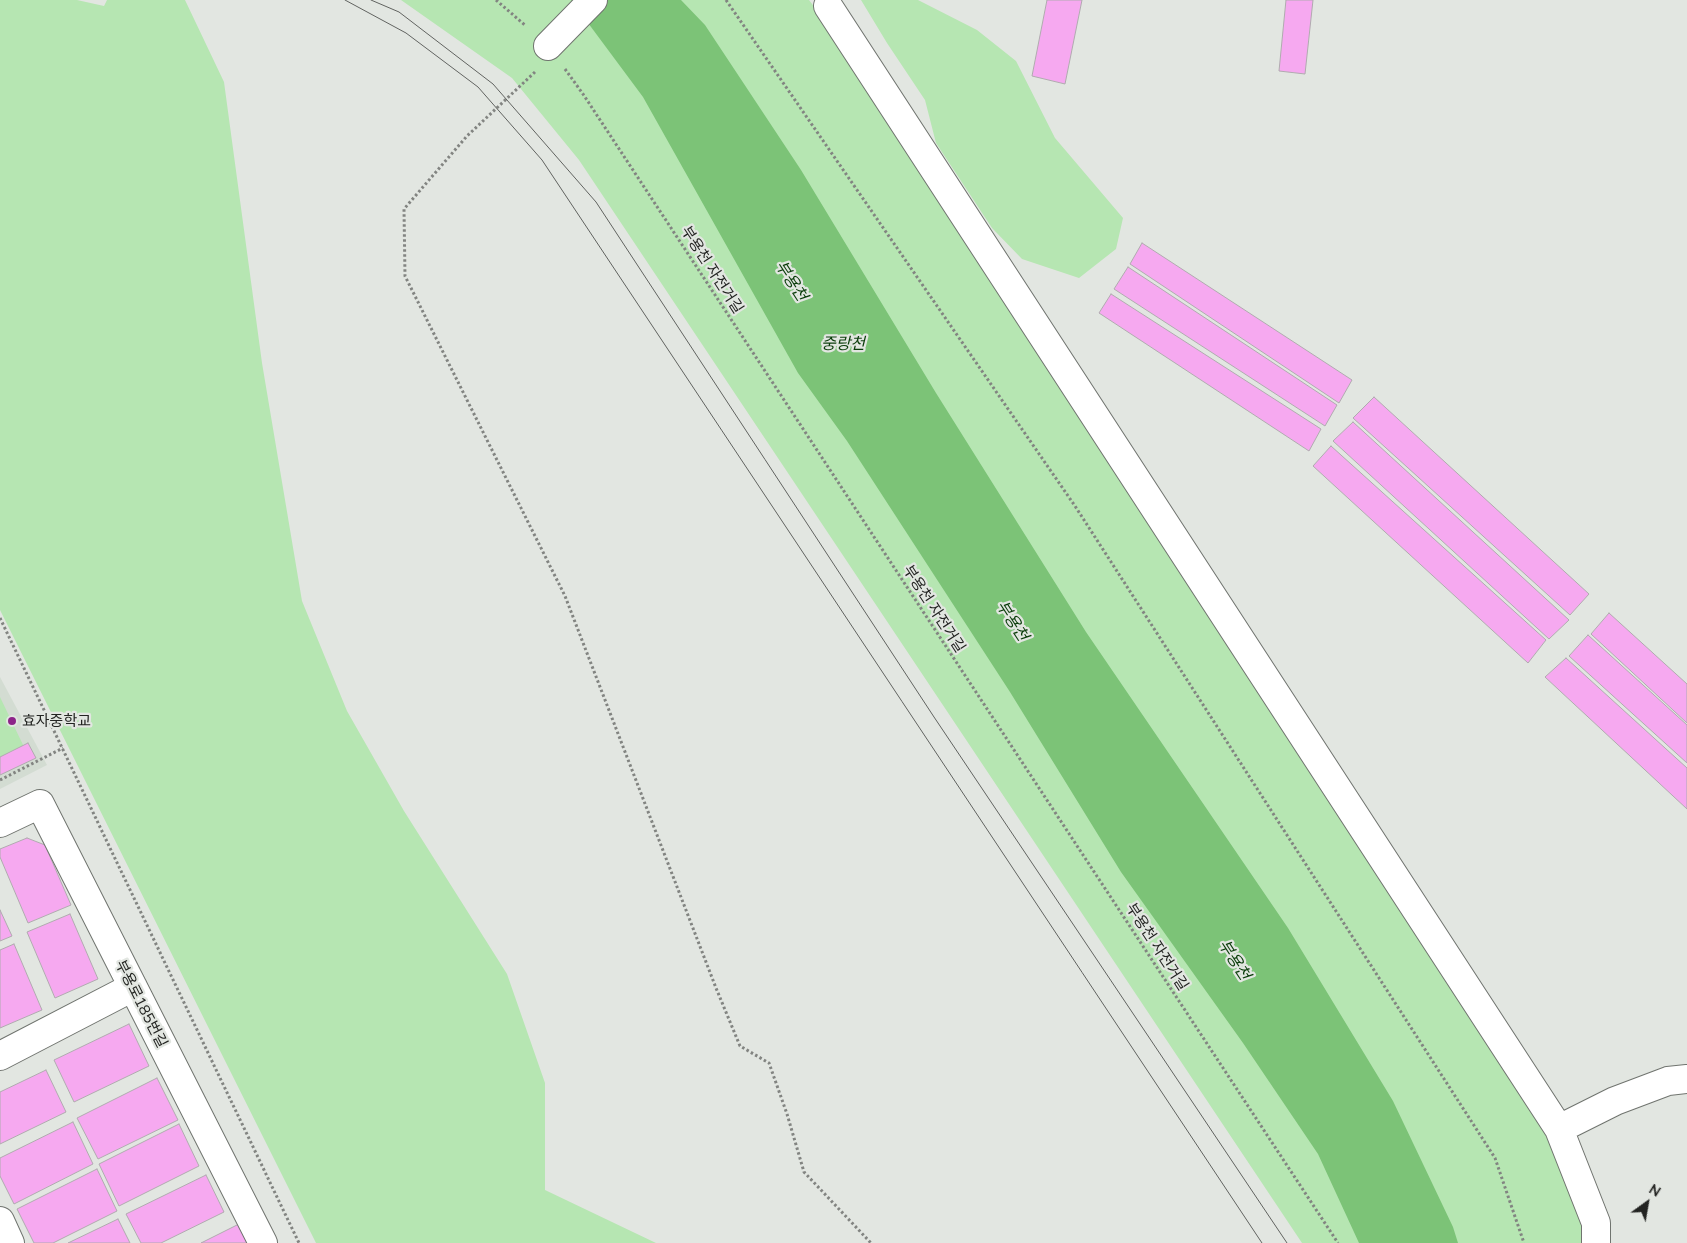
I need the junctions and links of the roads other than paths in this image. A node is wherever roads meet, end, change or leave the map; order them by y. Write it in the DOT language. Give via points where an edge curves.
graph roads {
  1 [pos="593,0"];
  2 [pos="826,2"];
  3 [pos="551,50"];
  4 [pos="0,823"];
  5 [pos="133,987"];
  6 [pos="0,1056"];
  7 [pos="1687,1079"];
  8 [pos="1559,1129"];
  9 [pos="0,1221"];
  10 [pos="10,1243"];
  11 [pos="262,1243"];
  12 [pos="1596,1243"];
  1 -- 3 [label="street"];
  2 -- 8 [label="street"];
  4 -- 5 [label="street, 부용로185번길" via="40,804"];
  5 -- 6 [label="street"];
  5 -- 11 [label="street, 부용로185번길"];
  7 -- 8 [label="street" via="1668,1081"];
  8 -- 12 [label="street" via="1596,1224"];
  9 -- 10 [label="street"];
}
